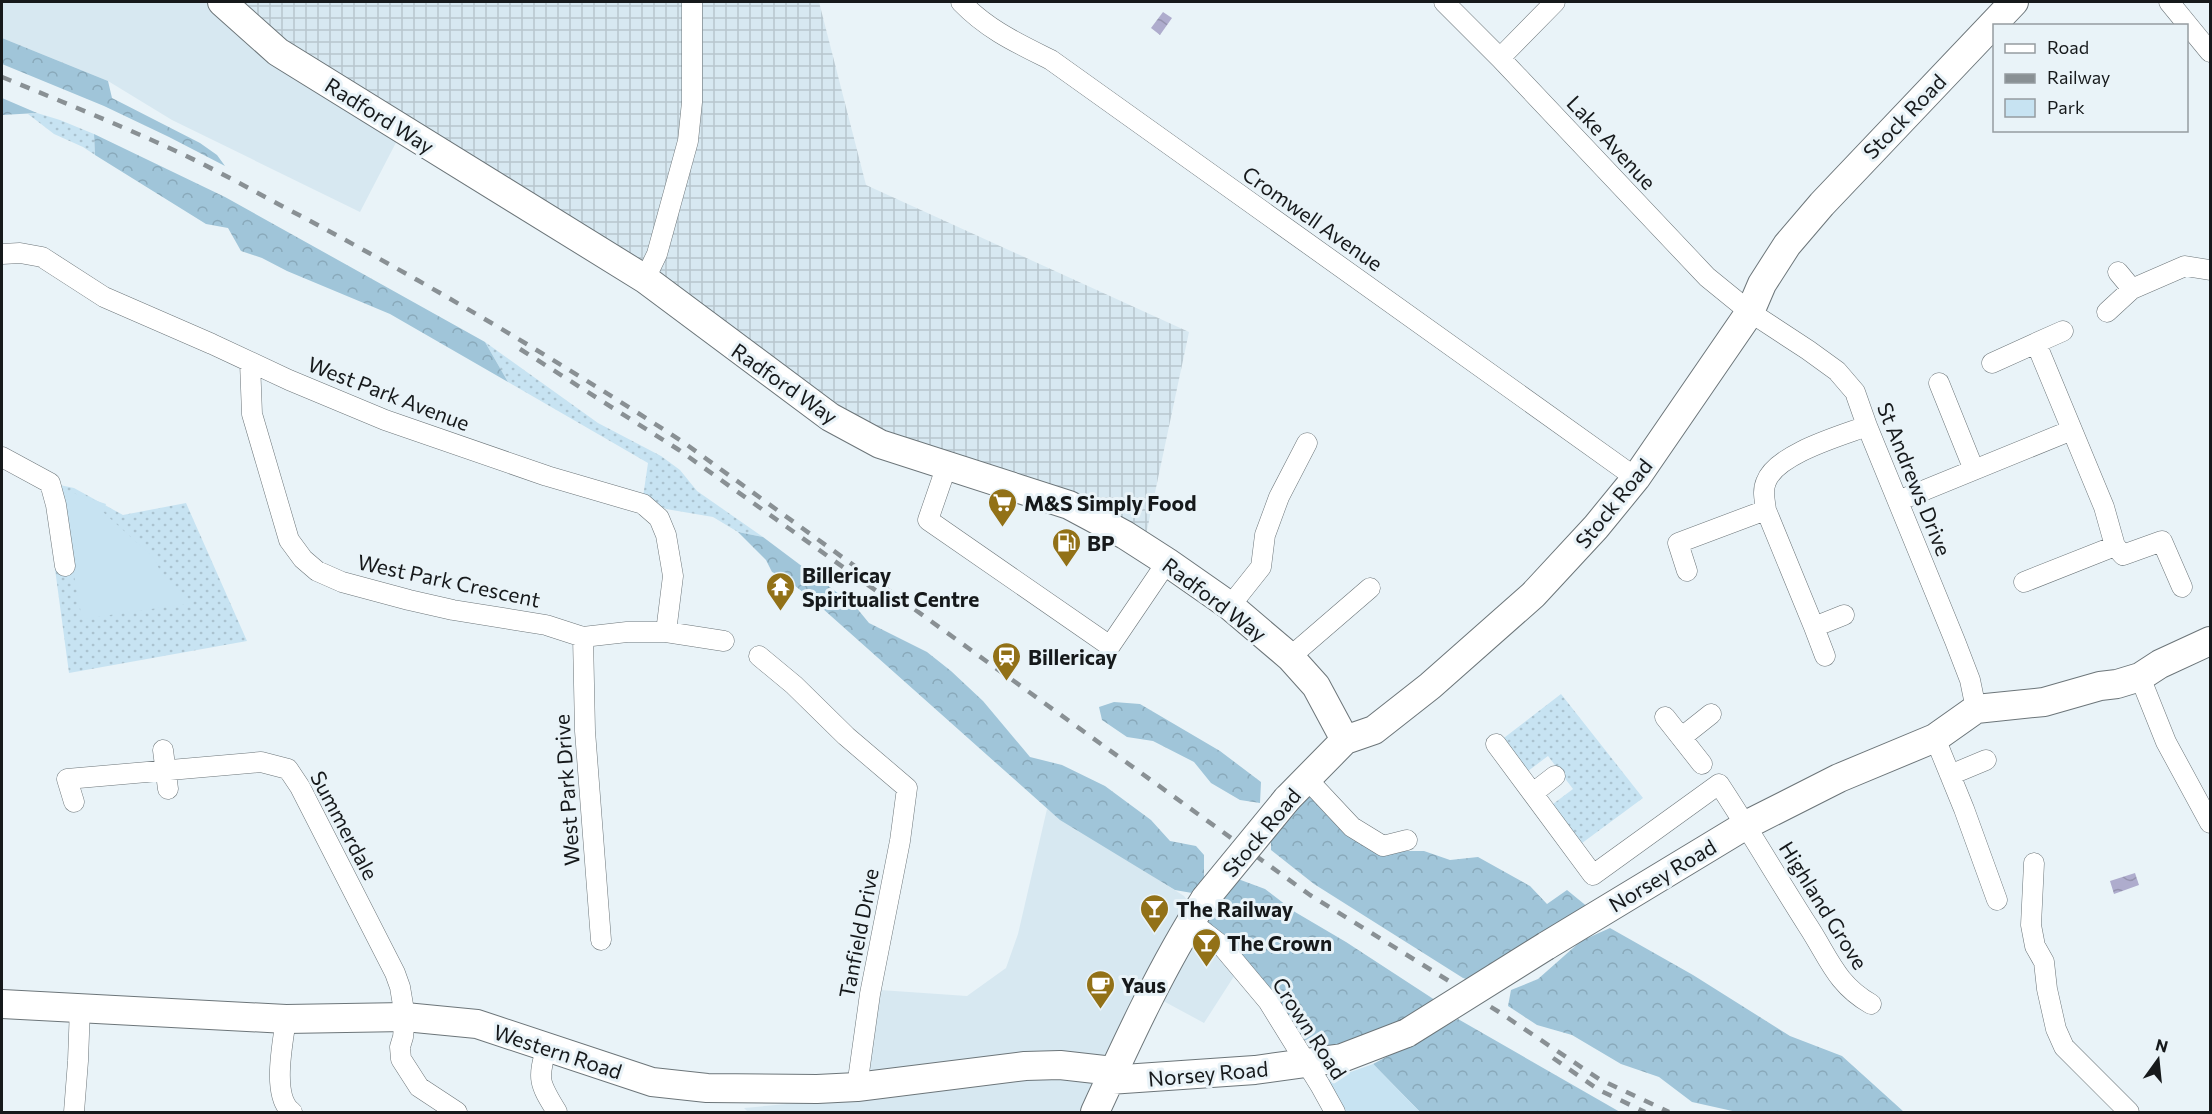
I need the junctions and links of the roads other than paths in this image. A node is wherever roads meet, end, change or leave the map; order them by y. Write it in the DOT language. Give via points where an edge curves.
graph roads {
  1 [pos="222,2"];
  2 [pos="692,2"];
  3 [pos="962,2"];
  4 [pos="1444,2"];
  5 [pos="1555,2"];
  6 [pos="2014,2"];
  7 [pos="2169,2"];
  8 [pos="1993,24"];
  9 [pos="1993,24"];
  10 [pos="2187,24"];
  11 [pos="2188,25"];
  12 [pos="2211,52"];
  13 [pos="1500,58"];
  14 [pos="2,254"];
  15 [pos="2211,270"];
  16 [pos="2118,272"];
  17 [pos="645,279"];
  18 [pos="2132,290"];
  19 [pos="1750,312"];
  20 [pos="2107,312"];
  21 [pos="2063,330"];
  22 [pos="2036,344"];
  23 [pos="250,362"];
  24 [pos="1992,363"];
  25 [pos="1939,383"];
  26 [pos="1867,426"];
  27 [pos="2072,430"];
  28 [pos="1307,443"];
  29 [pos="2,457"];
  30 [pos="947,465"];
  31 [pos="1974,470"];
  32 [pos="1636,478"];
  33 [pos="1898,501"];
  34 [pos="1766,510"];
  35 [pos="2115,546"];
  36 [pos="1167,561"];
  37 [pos="65,566"];
  38 [pos="1687,571"];
  39 [pos="2024,582"];
  40 [pos="2182,586"];
  41 [pos="1370,588"];
  42 [pos="1230,606"];
  43 [pos="1844,615"];
  44 [pos="1814,627"];
  45 [pos="666,632"];
  46 [pos="583,637"];
  47 [pos="2211,641"];
  48 [pos="724,642"];
  49 [pos="759,656"];
  50 [pos="1825,656"];
  51 [pos="1290,657"];
  52 [pos="2140,677"];
  53 [pos="1976,710"];
  54 [pos="1711,714"];
  55 [pos="1665,717"];
  56 [pos="1682,737"];
  57 [pos="1935,738"];
  58 [pos="1345,740"];
  59 [pos="1496,744"];
  60 [pos="163,750"];
  61 [pos="1986,760"];
  62 [pos="1711,775"];
  63 [pos="1950,775"];
  64 [pos="1555,776"];
  65 [pos="167,779"];
  66 [pos="1297,789"];
  67 [pos="1533,793"];
  68 [pos="74,802"];
  69 [pos="2211,823"];
  70 [pos="1746,825"];
  71 [pos="1407,840"];
  72 [pos="2034,863"];
  73 [pos="1997,900"];
  74 [pos="1198,910"];
  75 [pos="600,940"];
  76 [pos="2,1004"];
  77 [pos="1871,1004"];
  78 [pos="80,1007"];
  79 [pos="405,1017"];
  80 [pos="286,1019"];
  81 [pos="547,1046"];
  82 [pos="1305,1063"];
  83 [pos="1111,1076"];
  84 [pos="857,1087"];
  85 [pos="74,1113"];
  86 [pos="292,1113"];
  87 [pos="458,1113"];
  88 [pos="557,1113"];
  89 [pos="1095,1113"];
  90 [pos="1335,1113"];
  91 [pos="2129,1113"];
  1 -- 17 [label="street, Radford Way" via="278,52"];
  2 -- 17 [label="street" via="688,141 657,254"];
  3 -- 32 [label="street, Cromwell Avenue" via="997,33 1050,60"];
  4 -- 13 [label="street, Lake Avenue"];
  5 -- 13 [label="street"];
  6 -- 9 [label="street, Stock Road"];
  7 -- 10 [label="street"];
  8 -- 19 [label="street, Stock Road" via="1787,245 1762,284"];
  11 -- 12 [label="street"];
  13 -- 19 [label="street, Lake Avenue" via="1707,277"];
  14 -- 23 [label="street, West Park Avenue" via="42,257 104,297"];
  15 -- 18 [label="street" via="2185,266"];
  16 -- 18 [label="street"];
  17 -- 30 [label="street, Radford Way" via="830,417 880,444"];
  18 -- 20 [label="street"];
  19 -- 26 [label="street, St Andrews Drive" via="1837,371 1855,392"];
  19 -- 32 [label="street, Stock Road"];
  21 -- 22 [label="street"];
  22 -- 24 [label="street"];
  22 -- 27 [label="street"];
  23 -- 45 [label="street, West Park Avenue" via="385,420 547,476 643,504 659,518 666,535 673,576"];
  23 -- 46 [label="street, West Park Crescent" via="252,414 289,540 317,571 368,590 453,610 546,625"];
  25 -- 31 [label="street"];
  26 -- 33 [label="street, St Andrews Drive"];
  26 -- 34 [label="street" via="1774,468 1766,482"];
  27 -- 31 [label="street"];
  27 -- 35 [label="street" via="2104,507"];
  28 -- 42 [label="street" via="1279,497 1265,535 1261,567"];
  29 -- 37 [label="street" via="50,483"];
  30 -- 36 [label="street, Radford Way" via="1069,505"];
  30 -- 36 [label="street" via="928,520 1110,646"];
  31 -- 33 [label="street"];
  32 -- 58 [label="street, Stock Road" via="1533,595 1374,730"];
  33 -- 53 [label="street, St Andrews Drive" via="1970,680"];
  34 -- 38 [label="street" via="1678,543"];
  34 -- 44 [label="street"];
  35 -- 39 [label="street"];
  35 -- 40 [label="street" via="2123,555 2162,542"];
  36 -- 42 [label="street, Radford Way"];
  41 -- 51 [label="street"];
  42 -- 51 [label="street, Radford Way"];
  43 -- 44 [label="street"];
  44 -- 50 [label="street"];
  45 -- 46 [label="street, West Park Crescent"];
  45 -- 48 [label="street, West Park Crescent"];
  46 -- 75 [label="street, West Park Drive" via="585,731"];
  47 -- 52 [label="street, Norsey Road"];
  49 -- 84 [label="street, Tanfield Drive" via="907,788"];
  51 -- 58 [label="street, Radford Way" via="1316,686"];
  52 -- 53 [label="street, Norsey Road" via="2044,702"];
  52 -- 69 [label="street" via="2166,742"];
  53 -- 57 [label="street, Norsey Road"];
  54 -- 56 [label="street"];
  55 -- 56 [label="street, Highland Grove"];
  56 -- 62 [label="street, Highland Grove"];
  57 -- 63 [label="street"];
  57 -- 70 [label="street, Norsey Road" via="1839,778"];
  58 -- 66 [label="street, Stock Road"];
  59 -- 67 [label="street"];
  60 -- 65 [label="street"];
  61 -- 63 [label="street"];
  62 -- 67 [label="street" via="1593,876"];
  62 -- 70 [label="street, Highland Grove"];
  63 -- 73 [label="street"];
  64 -- 67 [label="street"];
  65 -- 68 [label="street, Summerdale" via="65,772"];
  65 -- 79 [label="street, Summerdale" via="261,762 288,769 395,973"];
  66 -- 71 [label="street" via="1383,846"];
  66 -- 74 [label="street, Stock Road, bridge"];
  70 -- 77 [label="street, Highland Grove" via="1838,977 1853,994"];
  70 -- 82 [label="street, Norsey Road, bridge" via="1407,1033 1342,1058"];
  72 -- 91 [label="street" via="2031,925 2044,962 2056,1029 2064,1047"];
  74 -- 82 [label="street, Crown Road" via="1221,945 1268,1001"];
  74 -- 83 [label="street, Stock Road" via="1168,960"];
  76 -- 78 [label="street, Western Road"];
  78 -- 80 [label="street, Western Road"];
  78 -- 85 [label="street"];
  79 -- 80 [label="street, Western Road"];
  79 -- 81 [label="street, Western Road" via="477,1024"];
  79 -- 87 [label="street, Summerdale" via="401,1059 420,1087"];
  80 -- 86 [label="street" via="279,1084"];
  81 -- 84 [label="street, Western Road" via="652,1082 747,1089"];
  81 -- 88 [label="street" via="540,1072 542,1087"];
  82 -- 83 [label="street, Norsey Road" via="1243,1071"];
  82 -- 90 [label="street, Crown Road"];
  83 -- 84 [label="street, Western Road" via="1060,1065 1026,1066"];
  83 -- 89 [label="street, Stock Road"];
}
